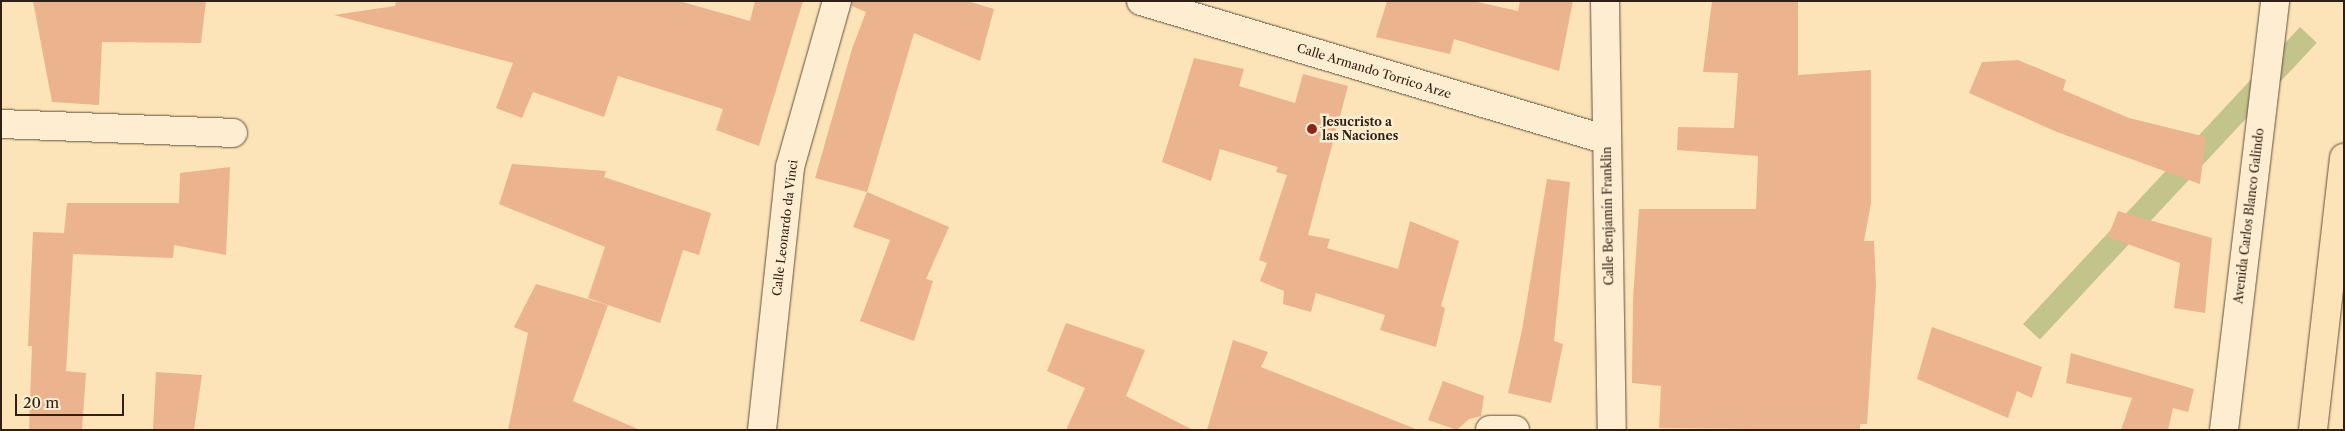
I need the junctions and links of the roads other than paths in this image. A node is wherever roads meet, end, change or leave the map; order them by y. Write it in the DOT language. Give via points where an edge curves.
graph roads {
  1 [pos="837,1"];
  2 [pos="1141,1"];
  3 [pos="1604,1"];
  4 [pos="2274,1"];
  5 [pos="1,124"];
  6 [pos="233,133"];
  7 [pos="1606,140"];
  8 [pos="2344,158"];
  9 [pos="762,430"];
  10 [pos="1490,430"];
  11 [pos="1515,430"];
  12 [pos="1612,430"];
  13 [pos="2224,430"];
  14 [pos="2313,430"];
  1 -- 9 [label="street, Calle Leonardo da Vinci" via="790,167"];
  2 -- 7 [label="street, Calle Armando Torrico Arze"];
  3 -- 7 [label="street, Calle Benjamín Franklin"];
  4 -- 13 [label="street, Avenida Carlos Blanco Galindo"];
  5 -- 6 [label="street"];
  7 -- 12 [label="street, Calle Benjamín Franklin"];
  8 -- 14 [label="highway"];
  10 -- 11 [label="street"];
}
